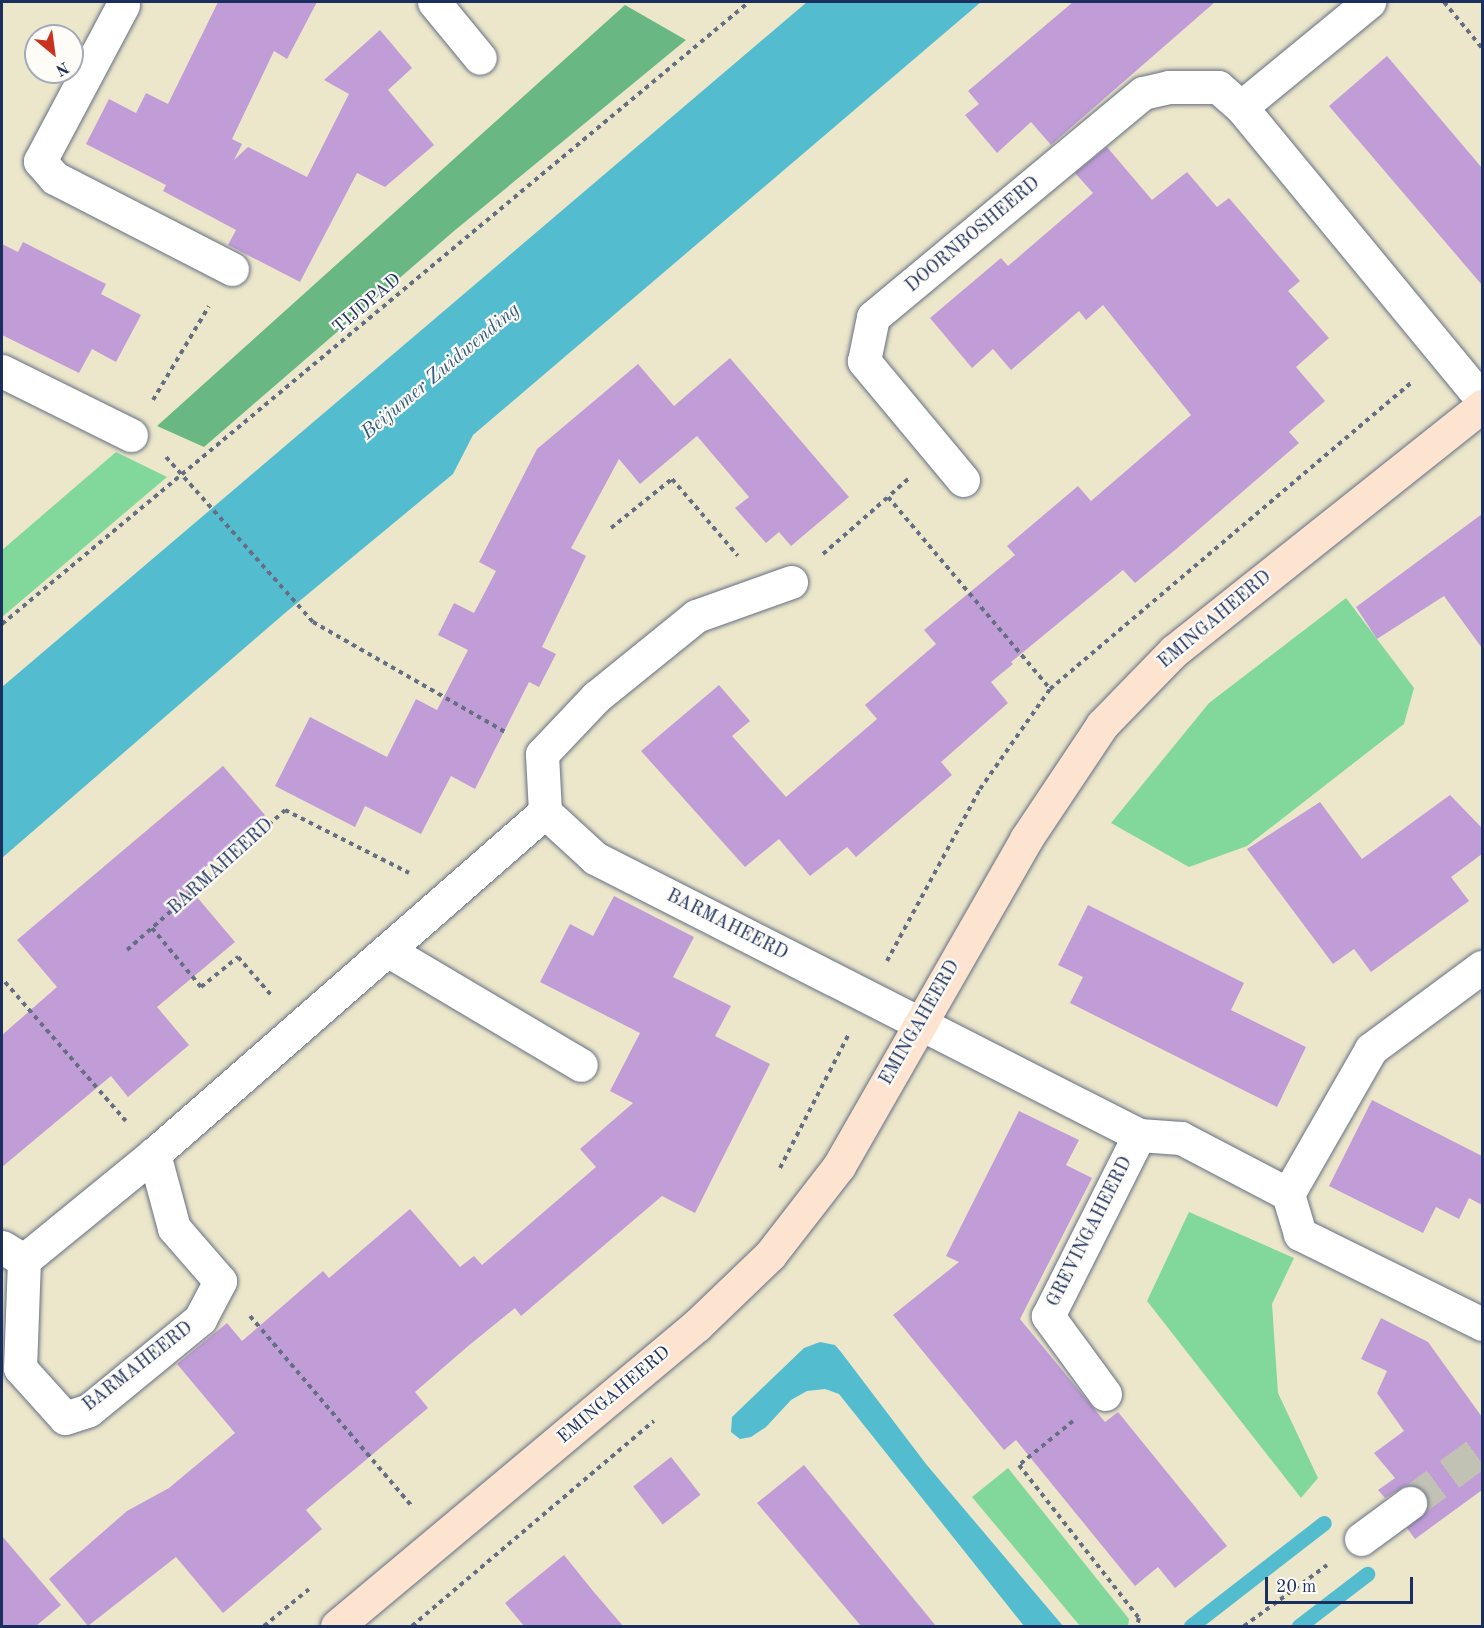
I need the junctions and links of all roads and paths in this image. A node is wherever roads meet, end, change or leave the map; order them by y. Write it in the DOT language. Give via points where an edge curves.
graph roads {
  1 [pos="434,2"];
  2 [pos="749,2"];
  3 [pos="1369,2"];
  4 [pos="1444,2"];
  5 [pos="122,3"];
  6 [pos="1482,48"];
  7 [pos="480,58"];
  8 [pos="1241,108"];
  9 [pos="232,269"];
  10 [pos="2,371"];
  11 [pos="1482,399"];
  12 [pos="1482,406"];
  13 [pos="131,435"];
  14 [pos="940,453"];
  15 [pos="185,474"];
  16 [pos="963,480"];
  17 [pos="888,497"];
  18 [pos="611,528"];
  19 [pos="780,586"];
  20 [pos="2,624"];
  21 [pos="1050,689"];
  22 [pos="542,754"];
  23 [pos="545,812"];
  24 [pos="452,894"];
  25 [pos="152,928"];
  26 [pos="127,950"];
  27 [pos="389,951"];
  28 [pos="1482,967"];
  29 [pos="5,982"];
  30 [pos="921,1022"];
  31 [pos="300,1027"];
  32 [pos="581,1065"];
  33 [pos="1139,1135"];
  34 [pos="154,1154"];
  35 [pos="1288,1194"];
  36 [pos="13,1253"];
  37 [pos="220,1281"];
  38 [pos="1482,1324"];
  39 [pos="1105,1394"];
  40 [pos="1410,1503"];
  41 [pos="411,1505"];
  42 [pos="1361,1539"];
  43 [pos="338,1626"];
  44 [pos="1137,1626"];
  45 [pos="1244,1626"];
  1 -- 7 [label="street"];
  2 -- 15 [label="path, TIJDPAD"];
  3 -- 8 [label="street"];
  4 -- 6 [label="path"];
  5 -- 9 [label="street" via="40,161 55,178"];
  8 -- 11 [label="street, DOORNBOSHEERD"];
  8 -- 14 [label="street, DOORNBOSHEERD" via="1218,87 1169,87 1143,93 873,317 864,361"];
  9 -- 13 [label="path"];
  10 -- 13 [label="street"];
  12 -- 30 [label="street, EMINGAHEERD" via="1174,651 1102,725 1026,839"];
  14 -- 16 [label="street, DOORNBOSHEERD"];
  14 -- 17 [label="path"];
  15 -- 20 [label="path, TIJDPAD"];
  15 -- 22 [label="path" via="313,622"];
  17 -- 19 [label="path"];
  17 -- 21 [label="path"];
  18 -- 19 [label="path" via="672,479"];
  19 -- 22 [label="street" via="696,616 596,697"];
  22 -- 23 [label="street"];
  23 -- 24 [label="street, BARMAHEERD"];
  23 -- 30 [label="street, BARMAHEERD" via="595,858"];
  24 -- 25 [label="path, BARMAHEERD" via="285,810"];
  24 -- 27 [label="street, BARMAHEERD"];
  25 -- 26 [label="path, BARMAHEERD"];
  25 -- 31 [label="path, BARMAHEERD" via="201,987 238,957"];
  27 -- 31 [label="street, BARMAHEERD"];
  27 -- 32 [label="street"];
  28 -- 35 [label="street" via="1371,1049"];
  29 -- 34 [label="path"];
  30 -- 33 [label="street, GREVINGAHEERD"];
  30 -- 43 [label="street, EMINGAHEERD" via="839,1166 770,1255 696,1326"];
  31 -- 34 [label="street, BARMAHEERD"];
  33 -- 35 [label="street, GREVINGAHEERD" via="1181,1138"];
  33 -- 39 [label="street, GREVINGAHEERD" via="1048,1316"];
  34 -- 36 [label="street, BARMAHEERD"];
  34 -- 37 [label="street" via="174,1228"];
  35 -- 38 [label="street" via="1300,1234"];
  36 -- 37 [label="street, BARMAHEERD" via="20,1368 64,1418 89,1410 200,1319"];
  37 -- 41 [label="path"];
  39 -- 44 [label="path" via="1019,1465 1139,1618"];
  40 -- 42 [label="street"];
  42 -- 45 [label="path"];
}
